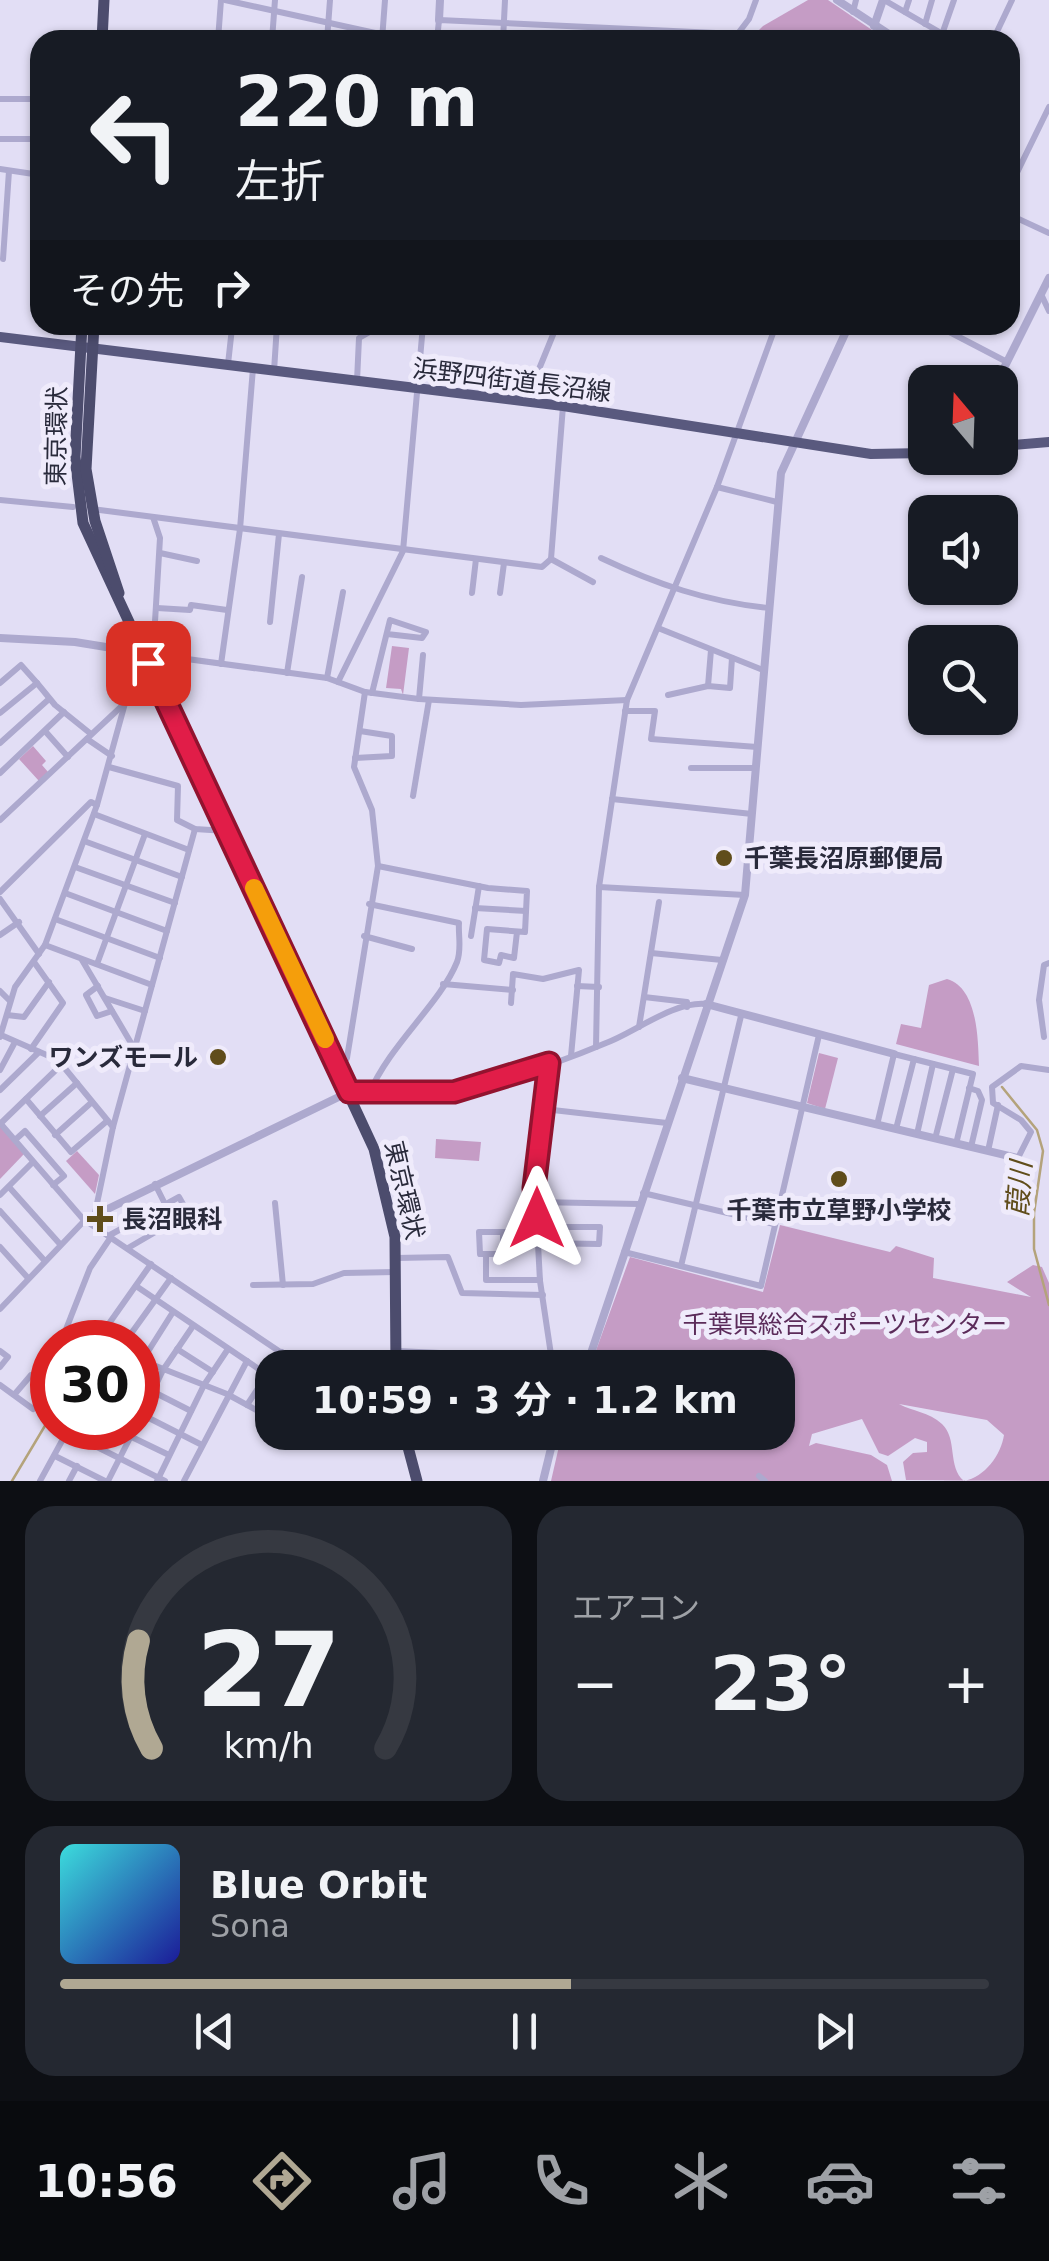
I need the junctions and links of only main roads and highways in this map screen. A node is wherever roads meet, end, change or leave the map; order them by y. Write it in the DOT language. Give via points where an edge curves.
graph roads {
  1 [pos="107,0"];
  2 [pos="106,30"];
  3 [pos="81,335"];
  4 [pos="86,335"];
  5 [pos="89,335"];
  6 [pos="0,338"];
  7 [pos="76,346"];
  8 [pos="92,348"];
  9 [pos="1049,442"];
  10 [pos="1018,445"];
  11 [pos="908,453"];
  12 [pos="116,594"];
  13 [pos="396,1350"];
  14 [pos="412,1450"];
  15 [pos="420,1481"];
  1 -- 2 [label="highway"];
  3 -- 7 [label="highway"];
  4 -- 12 [label="highway, 東京環状" via="81,472 97,552"];
  5 -- 8 [label="highway"];
  6 -- 7 [label="main road, 浜野四街道長沼線"];
  7 -- 8 [label="main road, 浜野四街道長沼線"];
  7 -- 12 [label="highway" via="69,466 74,507 86,550"];
  8 -- 11 [label="main road, 浜野四街道長沼線" via="563,406 872,454"];
  8 -- 12 [label="highway" via="86,453 92,509"];
  9 -- 10 [label="main road"];
  12 -- 13 [label="highway, 東京環状" via="380,1166 396,1258"];
  14 -- 15 [label="highway"];
}
